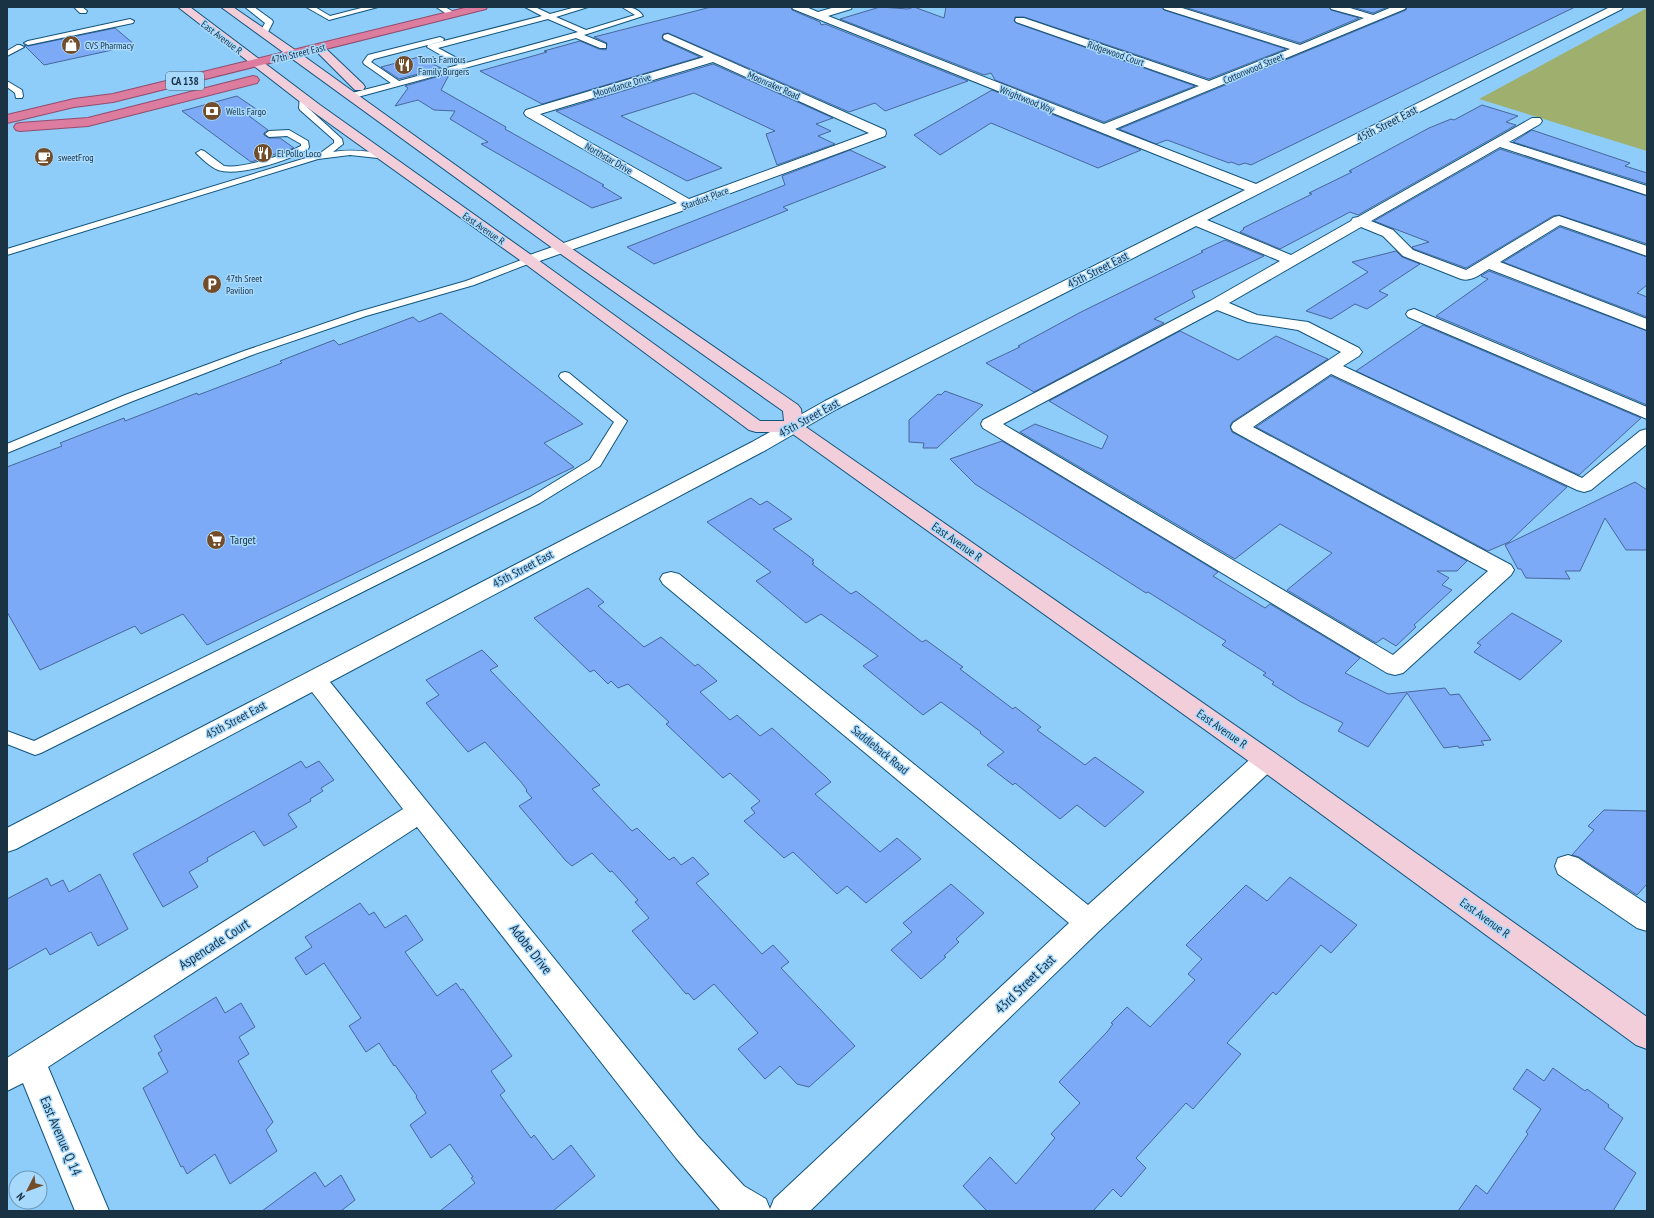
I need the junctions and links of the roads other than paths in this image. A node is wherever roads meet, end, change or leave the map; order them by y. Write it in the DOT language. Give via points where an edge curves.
graph roads {
  1 [pos="183,7"];
  2 [pos="226,7"];
  3 [pos="249,7"];
  4 [pos="310,7"];
  5 [pos="374,7"];
  6 [pos="440,7"];
  7 [pos="482,7"];
  8 [pos="529,7"];
  9 [pos="584,7"];
  10 [pos="626,7"];
  11 [pos="797,7"];
  12 [pos="847,7"];
  13 [pos="1168,7"];
  14 [pos="1335,7"];
  15 [pos="1401,7"];
  16 [pos="1618,7"];
  17 [pos="453,14"];
  18 [pos="818,15"];
  19 [pos="549,17"];
  20 [pos="1374,18"];
  21 [pos="1020,20"];
  22 [pos="130,21"];
  23 [pos="264,32"];
  24 [pos="584,32"];
  25 [pos="576,35"];
  26 [pos="668,37"];
  27 [pos="464,38"];
  28 [pos="603,46"];
  29 [pos="319,48"];
  30 [pos="1299,48"];
  31 [pos="7,54"];
  32 [pos="294,54"];
  33 [pos="714,58"];
  34 [pos="257,64"];
  35 [pos="465,66"];
  36 [pos="272,75"];
  37 [pos="7,83"];
  38 [pos="398,84"];
  39 [pos="1211,86"];
  40 [pos="19,96"];
  41 [pos="113,98"];
  42 [pos="303,98"];
  43 [pos="360,98"];
  44 [pos="55,108"];
  45 [pos="530,113"];
  46 [pos="7,116"];
  47 [pos="7,120"];
  48 [pos="1536,121"];
  49 [pos="20,127"];
  50 [pos="1104,129"];
  51 [pos="7,130"];
  52 [pos="880,133"];
  53 [pos="269,134"];
  54 [pos="1500,143"];
  55 [pos="201,153"];
  56 [pos="317,157"];
  57 [pos="384,157"];
  58 [pos="1258,190"];
  59 [pos="1647,192"];
  60 [pos="688,204"];
  61 [pos="1196,221"];
  62 [pos="1358,221"];
  63 [pos="562,249"];
  64 [pos="1647,251"];
  65 [pos="7,252"];
  66 [pos="530,260"];
  67 [pos="1291,260"];
  68 [pos="1488,263"];
  69 [pos="1216,304"];
  70 [pos="1414,314"];
  71 [pos="1647,325"];
  72 [pos="1330,367"];
  73 [pos="565,376"];
  74 [pos="1647,414"];
  75 [pos="794,427"];
  76 [pos="1647,435"];
  77 [pos="7,449"];
  78 [pos="671,579"];
  79 [pos="315,679"];
  80 [pos="7,737"];
  81 [pos="1266,760"];
  82 [pos="421,811"];
  83 [pos="7,841"];
  84 [pos="1568,866"];
  85 [pos="1647,919"];
  86 [pos="1089,922"];
  87 [pos="1647,1035"];
  88 [pos="19,1069"];
  89 [pos="92,1211"];
  90 [pos="754,1211"];
  91 [pos="786,1211"];
  1 -- 34 [label="main road, East Avenue R"];
  2 -- 23 [label="main road"];
  3 -- 23 [label="lane" via="269,22"];
  4 -- 5 [label="lane" via="329,18"];
  6 -- 17 [label="lane"];
  7 -- 17 [label="highway, 47th Street East / CA 138"];
  8 -- 19 [label="lane"];
  9 -- 19 [label="lane"];
  10 -- 24 [label="lane" via="639,16"];
  11 -- 18 [label="street, Wrightwood Way"];
  12 -- 18 [label="street"];
  13 -- 30 [label="street"];
  14 -- 20 [label="street"];
  15 -- 20 [label="street, Cottonwood Street"];
  16 -- 58 [label="street, 45th Street East"];
  17 -- 29 [label="highway, 47th Street East / CA 138"];
  18 -- 50 [label="street, Wrightwood Way"];
  19 -- 24 [label="lane"];
  19 -- 27 [label="lane"];
  20 -- 30 [label="street, Cottonwood Street"];
  21 -- 39 [label="street, Ridgewood Court"];
  22 -- 31 [label="lane" via="24,45"];
  23 -- 32 [label="main road"];
  24 -- 25 [label="lane"];
  25 -- 28 [label="lane"];
  25 -- 35 [label="lane"];
  26 -- 33 [label="street, Moonraker Road"];
  27 -- 35 [label="lane" via="431,47"];
  27 -- 38 [label="lane" via="440,39 371,57 368,60 367,62"];
  29 -- 32 [label="highway, 47th Street East / CA 138"];
  29 -- 43 [label="main road"];
  30 -- 39 [label="street, Cottonwood Street"];
  32 -- 34 [label="highway, 47th Street East / CA 138"];
  32 -- 43 [label="main road"];
  33 -- 45 [label="street, Moondance Drive"];
  33 -- 52 [label="street, Moonraker Road"];
  34 -- 36 [label="main road, East Avenue R"];
  34 -- 41 [label="highway, 47th Street East / CA 138"];
  35 -- 38 [label="lane"];
  36 -- 42 [label="main road, East Avenue R"];
  36 -- 49 [label="highway" via="88,122"];
  37 -- 40 [label="lane"];
  38 -- 43 [label="lane"];
  39 -- 50 [label="street, Cottonwood Street"];
  41 -- 44 [label="highway, 47th Street East / CA 138"];
  41 -- 49 [label="highway, 47th Street East / CA 138" via="87,109"];
  42 -- 56 [label="lane" via="303,108 338,138 338,144"];
  42 -- 57 [label="main road, East Avenue R"];
  43 -- 63 [label="main road"];
  44 -- 46 [label="lane"];
  44 -- 47 [label="highway, 47th Street East / CA 138"];
  45 -- 60 [label="street, Northstar Drive"];
  48 -- 54 [label="street"];
  49 -- 51 [label="highway, 47th Street East / CA 138"];
  50 -- 58 [label="street, Wrightwood Way"];
  52 -- 60 [label="street, Stardust Place"];
  53 -- 55 [label="lane" via="289,133 304,143 305,147 230,170 221,168"];
  54 -- 59 [label="street"];
  54 -- 62 [label="street"];
  56 -- 57 [label="lane" via="347,152 365,152"];
  56 -- 65 [label="lane"];
  57 -- 66 [label="main road, East Avenue R"];
  58 -- 61 [label="street, 45th Street East"];
  60 -- 63 [label="street, Stardust Place"];
  61 -- 67 [label="street"];
  61 -- 75 [label="street, 45th Street East" via="831,405"];
  62 -- 67 [label="street"];
  62 -- 68 [label="street" via="1388,232 1408,253 1467,276"];
  63 -- 66 [label="street, Stardust Place"];
  63 -- 75 [label="main road" via="792,409"];
  64 -- 68 [label="street" via="1559,220"];
  66 -- 75 [label="main road, East Avenue R" via="756,426"];
  66 -- 77 [label="lane" via="470,283 362,314 248,353 129,398"];
  67 -- 69 [label="street"];
  68 -- 71 [label="street"];
  69 -- 72 [label="street" via="1254,319 1302,326 1353,352"];
  69 -- 72 [label="street" via="990,424 1395,667 1503,570 1240,427"];
  70 -- 74 [label="street"];
  72 -- 76 [label="street" via="1584,486"];
  73 -- 80 [label="lane" via="621,421 594,464 535,500 35,748"];
  75 -- 79 [label="street, 45th Street East"];
  75 -- 81 [label="main road, East Avenue R"];
  78 -- 86 [label="street, Saddleback Road"];
  79 -- 82 [label="street, Adobe Drive"];
  79 -- 83 [label="street, 45th Street East"];
  81 -- 86 [label="street, 43rd Street East"];
  81 -- 87 [label="main road, East Avenue R"];
  82 -- 88 [label="street, Aspencade Court"];
  82 -- 90 [label="street, Adobe Drive" via="687,1147 732,1198"];
  84 -- 85 [label="street"];
  86 -- 91 [label="street, 43rd Street East"];
  88 -- 89 [label="street, East Avenue Q 14"];
}
